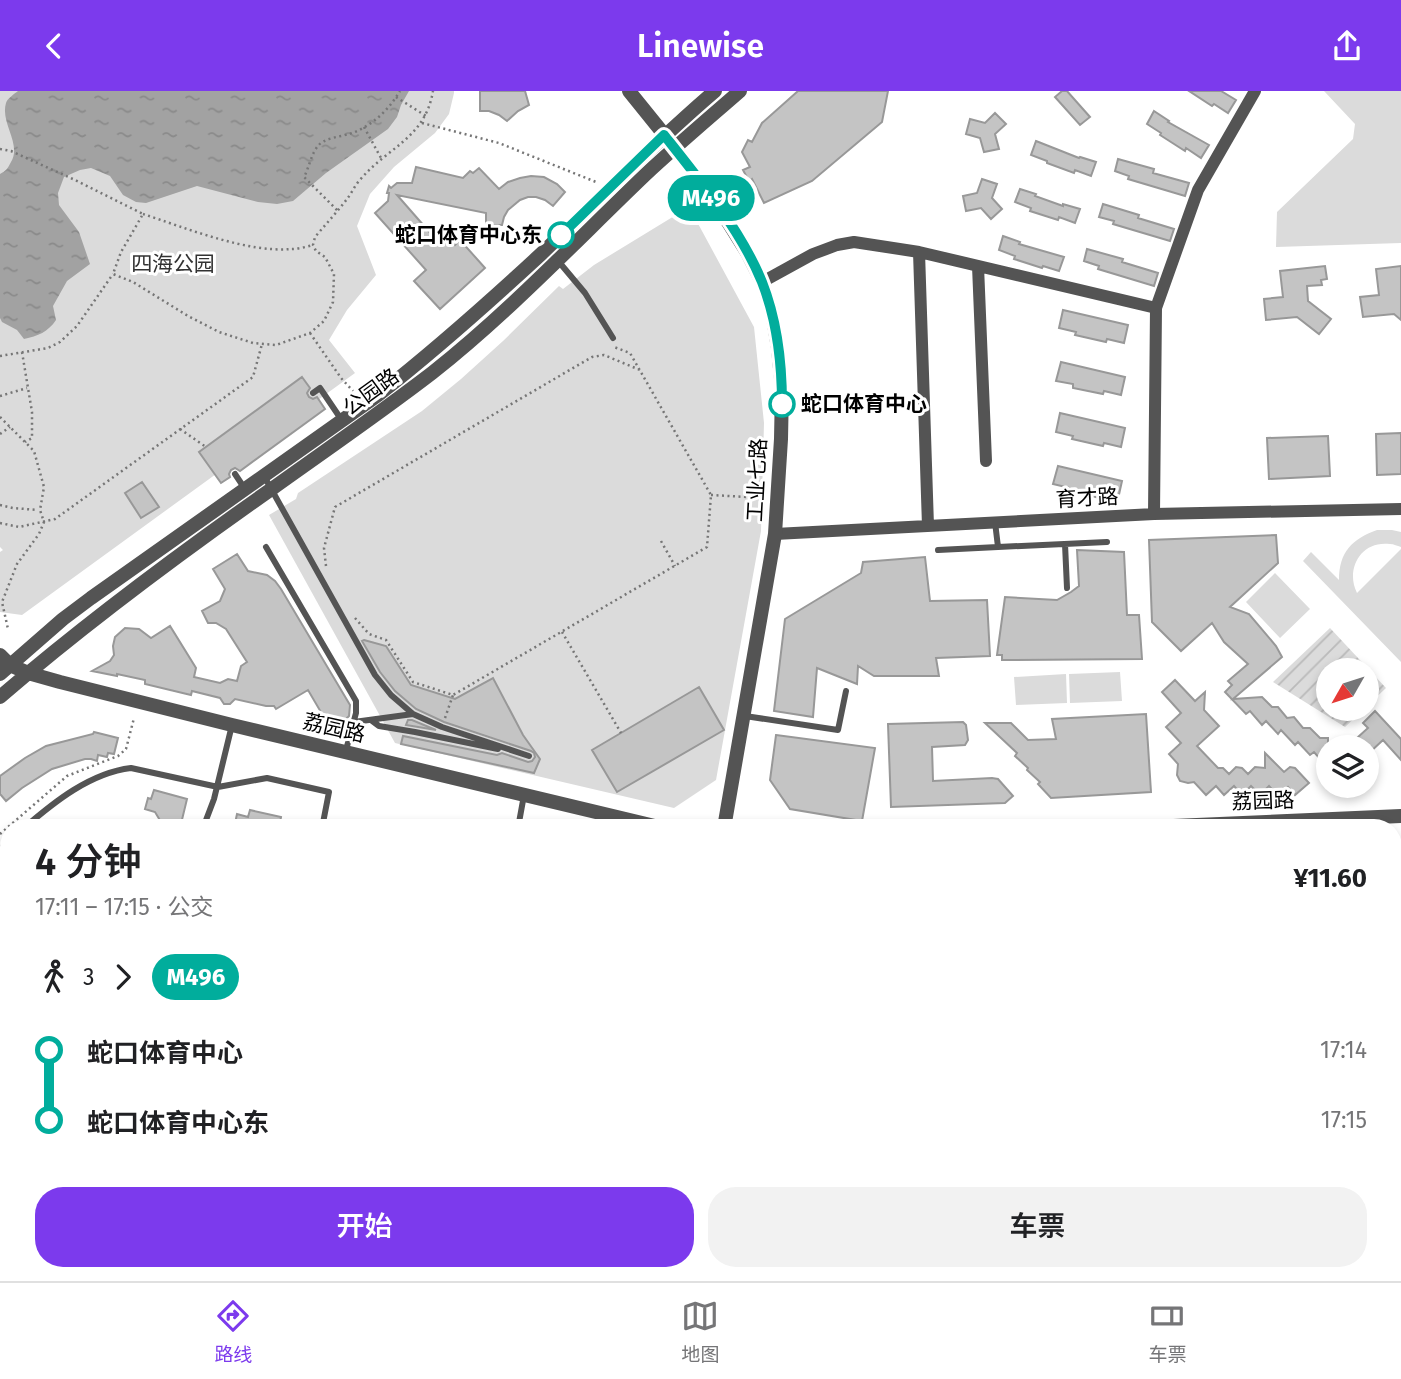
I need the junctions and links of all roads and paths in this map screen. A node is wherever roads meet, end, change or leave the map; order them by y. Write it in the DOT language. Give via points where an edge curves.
graph roads {
  1 [pos="400,91"];
  2 [pos="433,91"];
  3 [pos="629,91"];
  4 [pos="715,91"];
  5 [pos="740,91"];
  6 [pos="1255,91"];
  7 [pos="396,97"];
  8 [pos="426,115"];
  9 [pos="422,123"];
  10 [pos="365,127"];
  11 [pos="664,135"];
  12 [pos="675,148"];
  13 [pos="0,149"];
  14 [pos="381,159"];
  15 [pos="596,182"];
  16 [pos="338,210"];
  17 [pos="143,214"];
  18 [pos="313,245"];
  19 [pos="919,252"];
  20 [pos="557,260"];
  21 [pos="978,265"];
  22 [pos="113,274"];
  23 [pos="762,282"];
  24 [pos="1156,308"];
  25 [pos="310,333"];
  26 [pos="613,338"];
  27 [pos="262,344"];
  28 [pos="608,345"];
  29 [pos="22,352"];
  30 [pos="0,356"];
  31 [pos="640,370"];
  32 [pos="27,387"];
  33 [pos="354,391"];
  34 [pos="313,393"];
  35 [pos="0,397"];
  36 [pos="0,417"];
  37 [pos="342,421"];
  38 [pos="10,427"];
  39 [pos="180,429"];
  40 [pos="675,432"];
  41 [pos="0,434"];
  42 [pos="670,436"];
  43 [pos="25,442"];
  44 [pos="206,446"];
  45 [pos="986,461"];
  46 [pos="235,474"];
  47 [pos="267,483"];
  48 [pos="245,489"];
  49 [pos="711,495"];
  50 [pos="778,498"];
  51 [pos="0,505"];
  52 [pos="1401,509"];
  53 [pos="40,510"];
  54 [pos="1154,514"];
  55 [pos="44,522"];
  56 [pos="995,522"];
  57 [pos="0,523"];
  58 [pos="928,526"];
  59 [pos="775,534"];
  60 [pos="661,541"];
  61 [pos="1107,542"];
  62 [pos="1065,544"];
  63 [pos="266,547"];
  64 [pos="998,547"];
  65 [pos="938,550"];
  66 [pos="320,560"];
  67 [pos="675,566"];
  68 [pos="1067,588"];
  69 [pos="353,613"];
  70 [pos="8,629"];
  71 [pos="562,632"];
  72 [pos="3,665"];
  73 [pos="28,673"];
  74 [pos="846,691"];
  75 [pos="453,695"];
  76 [pos="0,697"];
  77 [pos="413,714"];
  78 [pos="743,715"];
  79 [pos="134,718"];
  80 [pos="371,720"];
  81 [pos="354,722"];
  82 [pos="232,725"];
  83 [pos="442,727"];
  84 [pos="621,733"];
  85 [pos="507,751"];
  86 [pos="346,752"];
  87 [pos="529,756"];
  88 [pos="218,787"];
  89 [pos="524,795"];
  90 [pos="1401,816"];
  91 [pos="17,819"];
  92 [pos="36,819"];
  93 [pos="206,819"];
  94 [pos="324,819"];
  95 [pos="520,819"];
  96 [pos="625,819"];
  97 [pos="726,819"];
  98 [pos="1332,819"];
  1 -- 7 [label="path"];
  2 -- 8 [label="path"];
  3 -- 11 [label="street, 工业七路"];
  4 -- 11 [label="street, 公园路"];
  5 -- 12 [label="street, 公园路"];
  6 -- 24 [label="street" via="1198,190"];
  7 -- 8 [label="path"];
  7 -- 10 [label="path"];
  8 -- 9 [label="path"];
  9 -- 14 [label="path"];
  9 -- 15 [label="path" via="499,143"];
  10 -- 14 [label="path"];
  10 -- 16 [label="path" via="322,142 304,177"];
  11 -- 12 [label="street, 工业七路"];
  11 -- 37 [label="street, 公园路" via="466,323"];
  12 -- 20 [label="street, 公园路"];
  12 -- 23 [label="street, 工业七路" via="729,222"];
  13 -- 17 [label="path"];
  14 -- 16 [label="path"];
  16 -- 18 [label="path"];
  17 -- 18 [label="path" via="267,249"];
  17 -- 22 [label="path"];
  18 -- 25 [label="path" via="334,274 333,302 324,321"];
  19 -- 21 [label="street"];
  19 -- 23 [label="street" via="853,242 837,245"];
  19 -- 58 [label="street"];
  20 -- 26 [label="lane"];
  20 -- 47 [label="street, 公园路" via="434,372 388,407"];
  21 -- 24 [label="street"];
  21 -- 45 [label="street"];
  22 -- 27 [label="path" via="219,332"];
  22 -- 29 [label="path" via="77,326 60,342"];
  23 -- 50 [label="street, 工业七路" via="774,324 782,389"];
  24 -- 54 [label="street"];
  25 -- 27 [label="path" via="276,345"];
  25 -- 33 [label="path"];
  27 -- 39 [label="path" via="253,377"];
  28 -- 31 [label="path" via="630,353"];
  29 -- 30 [label="path"];
  29 -- 32 [label="path"];
  31 -- 40 [label="path"];
  31 -- 66 [label="path" via="604,355 592,357 335,507 324,548 326,571"];
  32 -- 35 [label="path"];
  32 -- 43 [label="path" via="32,438"];
  34 -- 37 [label="lane" via="320,388"];
  36 -- 38 [label="path"];
  37 -- 47 [label="street, 公园路"];
  38 -- 41 [label="path"];
  38 -- 43 [label="path"];
  39 -- 44 [label="path"];
  39 -- 55 [label="path" via="55,519"];
  40 -- 42 [label="path"];
  40 -- 49 [label="path"];
  43 -- 53 [label="path" via="34,451 44,487"];
  46 -- 48 [label="lane"];
  47 -- 48 [label="street, 公园路"];
  47 -- 73 [label="street, 公园路"];
  47 -- 77 [label="lane" via="375,675"];
  48 -- 72 [label="street, 公园路"];
  49 -- 50 [label="path"];
  49 -- 67 [label="path" via="706,547"];
  50 -- 59 [label="street, 工业七路"];
  51 -- 53 [label="path"];
  52 -- 54 [label="street, 育才路"];
  53 -- 55 [label="path"];
  54 -- 56 [label="street, 育才路"];
  55 -- 57 [label="path" via="19,527"];
  55 -- 70 [label="path" via="17,564 2,602"];
  56 -- 58 [label="street, 育才路"];
  56 -- 64 [label="lane"];
  58 -- 59 [label="street, 育才路"];
  59 -- 78 [label="street, 工业七路"];
  60 -- 67 [label="path"];
  61 -- 62 [label="lane"];
  62 -- 64 [label="lane"];
  62 -- 68 [label="lane"];
  63 -- 81 [label="lane" via="356,701"];
  64 -- 65 [label="lane"];
  67 -- 71 [label="path"];
  69 -- 75 [label="path" via="369,634 386,640 413,682"];
  71 -- 75 [label="path"];
  71 -- 84 [label="path"];
  72 -- 73 [label="street, 荔园路"];
  73 -- 76 [label="street, 公园路"];
  73 -- 82 [label="street, 荔园路"];
  74 -- 78 [label="lane" via="838,730"];
  75 -- 83 [label="path"];
  77 -- 80 [label="lane"];
  77 -- 83 [label="lane"];
  78 -- 97 [label="street, 工业七路"];
  79 -- 91 [label="path" via="126,749 118,756 67,776"];
  80 -- 81 [label="lane"];
  80 -- 85 [label="lane" via="380,726"];
  81 -- 86 [label="lane"];
  82 -- 86 [label="street, 荔园路"];
  82 -- 88 [label="lane"];
  83 -- 87 [label="lane"];
  86 -- 89 [label="street, 荔园路"];
  88 -- 92 [label="lane" via="118,769 80,787"];
  88 -- 93 [label="lane"];
  88 -- 94 [label="lane" via="267,778 328,792"];
  89 -- 95 [label="lane"];
  89 -- 96 [label="street, 荔园路"];
  90 -- 98 [label="street, 荔园路"];
}
